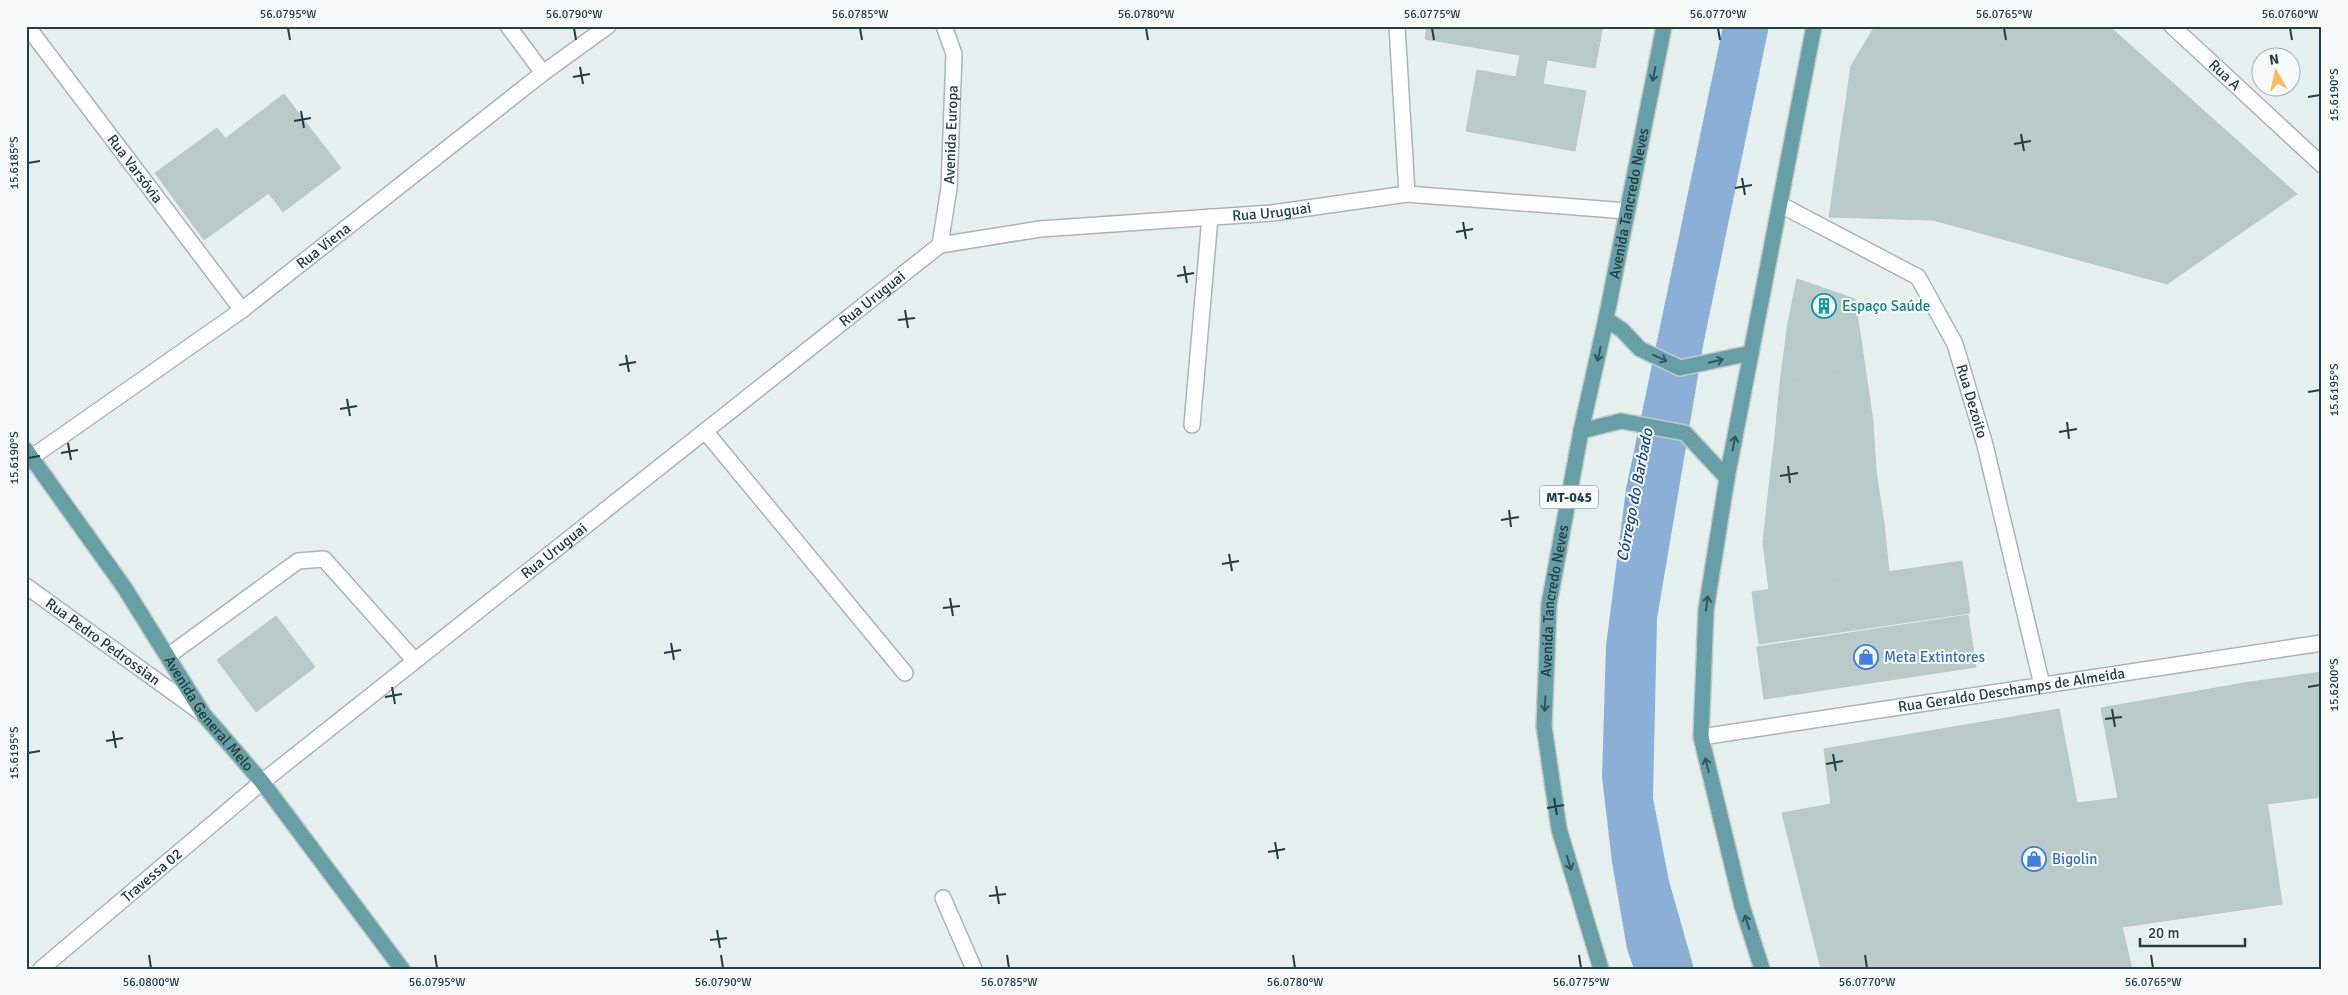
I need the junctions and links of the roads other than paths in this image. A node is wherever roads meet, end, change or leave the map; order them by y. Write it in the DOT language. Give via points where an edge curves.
graph roads {
  1 [pos="27,26"];
  2 [pos="508,26"];
  3 [pos="608,26"];
  4 [pos="944,26"];
  5 [pos="1397,26"];
  6 [pos="1664,26"];
  7 [pos="1814,26"];
  8 [pos="2172,26"];
  9 [pos="543,72"];
  10 [pos="2322,164"];
  11 [pos="1408,194"];
  12 [pos="1780,205"];
  13 [pos="1626,212"];
  14 [pos="1210,217"];
  15 [pos="940,245"];
  16 [pos="242,310"];
  17 [pos="1606,319"];
  18 [pos="1751,353"];
  19 [pos="1192,425"];
  20 [pos="705,430"];
  21 [pos="1581,430"];
  22 [pos="29,454"];
  23 [pos="1727,478"];
  24 [pos="26,586"];
  25 [pos="2322,643"];
  26 [pos="168,656"];
  27 [pos="415,661"];
  28 [pos="905,673"];
  29 [pos="2042,684"];
  30 [pos="204,715"];
  31 [pos="1701,738"];
  32 [pos="262,782"];
  33 [pos="943,898"];
  34 [pos="41,969"];
  35 [pos="402,969"];
  36 [pos="974,969"];
  37 [pos="1601,969"];
  38 [pos="1762,969"];
  1 -- 16 [label="street, Rua Varsóvia"];
  2 -- 9 [label="street"];
  3 -- 9 [label="street, Rua Viena"];
  4 -- 15 [label="street, Avenida Europa" via="954,54 950,188"];
  5 -- 11 [label="street"];
  6 -- 13 [label="main road, Avenida Tancredo Neves / MT-045, one-way"];
  7 -- 12 [label="main road"];
  8 -- 10 [label="street, Rua A"];
  9 -- 16 [label="street, Rua Viena"];
  11 -- 13 [label="street, Rua Uruguai"];
  11 -- 14 [label="street, Rua Uruguai" via="1272,213"];
  12 -- 18 [label="main road"];
  12 -- 29 [label="street, Rua Dezoito" via="1918,277 1955,344 1984,445"];
  13 -- 17 [label="main road, Avenida Tancredo Neves / MT-045"];
  14 -- 15 [label="street, Rua Uruguai" via="1040,229"];
  14 -- 19 [label="street"];
  15 -- 20 [label="street, Rua Uruguai"];
  16 -- 22 [label="street, Rua Viena"];
  17 -- 18 [label="main road, one-way" via="1640,349 1680,368"];
  17 -- 21 [label="main road, Avenida Tancredo Neves / MT-045, one-way"];
  23 -- 18 [label="main road, one-way"];
  20 -- 27 [label="street, Rua Uruguai"];
  20 -- 28 [label="street"];
  21 -- 23 [label="main road" via="1621,421 1684,433"];
  21 -- 37 [label="main road, Avenida Tancredo Neves / MT-045, one-way" via="1549,604 1544,726 1559,829"];
  22 -- 26 [label="main road, Avenida General Melo" via="124,587"];
  31 -- 23 [label="main road, one-way" via="1706,610"];
  24 -- 30 [label="street, Rua Pedro Pedrossian"];
  25 -- 29 [label="street, Rua Geraldo Deschamps de Almeida"];
  26 -- 27 [label="street" via="298,561 324,559"];
  26 -- 30 [label="main road, Avenida General Melo"];
  27 -- 32 [label="street, Rua Uruguai"];
  29 -- 31 [label="street, Rua Geraldo Deschamps de Almeida"];
  30 -- 32 [label="main road, Avenida General Melo"];
  38 -- 31 [label="main road, one-way" via="1742,906"];
  32 -- 34 [label="street, Travessa 02"];
  32 -- 35 [label="main road, Avenida General Melo"];
  33 -- 36 [label="street"];
}
